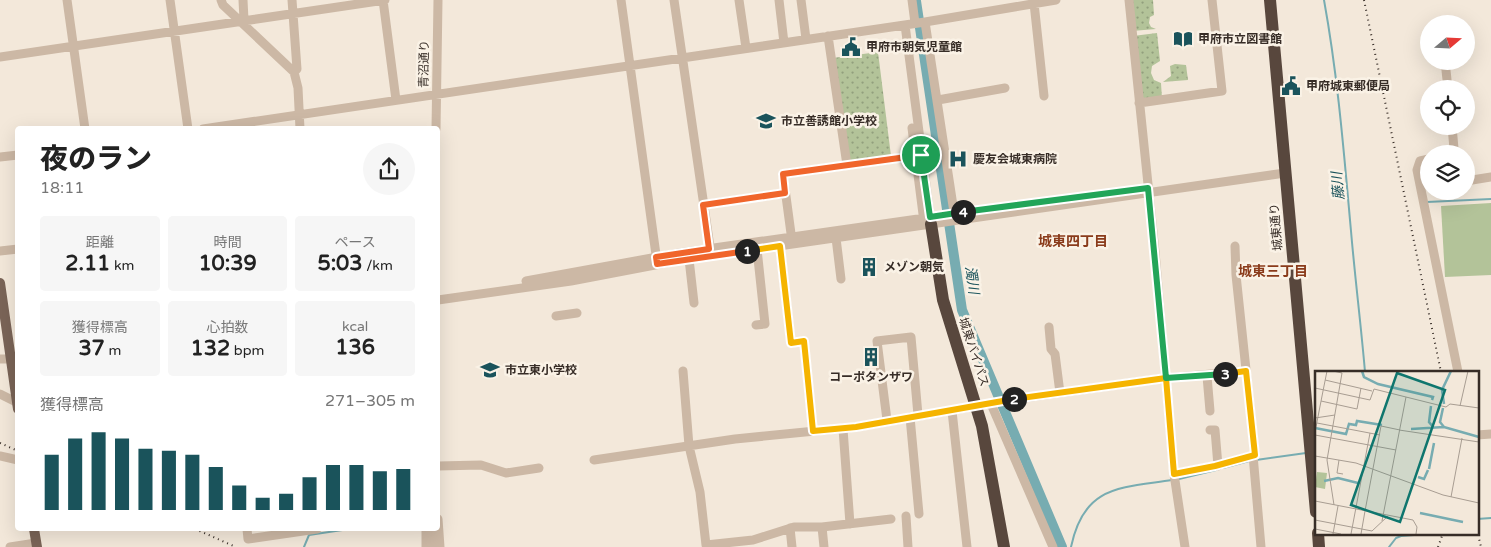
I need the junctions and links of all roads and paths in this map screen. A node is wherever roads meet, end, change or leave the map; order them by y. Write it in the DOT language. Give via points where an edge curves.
graph roads {
  1 [pos="67,0"];
  2 [pos="170,0"];
  3 [pos="222,0"];
  4 [pos="243,0"];
  5 [pos="292,0"];
  6 [pos="384,0"];
  7 [pos="438,0"];
  8 [pos="621,0"];
  9 [pos="674,0"];
  10 [pos="739,0"];
  11 [pos="779,0"];
  12 [pos="801,0"];
  13 [pos="912,0"];
  14 [pos="1056,0"];
  15 [pos="1129,0"];
  16 [pos="1212,0"];
  17 [pos="1270,0"];
  18 [pos="1035,2"];
  19 [pos="293,13"];
  20 [pos="242,20"];
  21 [pos="920,23"];
  22 [pos="902,25"];
  23 [pos="174,31"];
  24 [pos="828,36"];
  25 [pos="806,39"];
  26 [pos="784,43"];
  27 [pos="74,46"];
  28 [pos="746,48"];
  29 [pos="0,57"];
  30 [pos="682,58"];
  31 [pos="629,66"];
  32 [pos="295,71"];
  33 [pos="1005,88"];
  34 [pos="436,95"];
  35 [pos="1044,96"];
  36 [pos="396,100"];
  37 [pos="938,100"];
  38 [pos="1139,102"];
  39 [pos="300,114"];
  40 [pos="86,126"];
  41 [pos="188,126"];
  42 [pos="222,126"];
  43 [pos="300,126"];
  44 [pos="436,126"];
  45 [pos="15,155"];
  46 [pos="918,155"];
  47 [pos="0,157"];
  48 [pos="1420,161"];
  49 [pos="848,165"];
  50 [pos="1285,171"];
  51 [pos="1420,177"];
  52 [pos="1491,177"];
  53 [pos="1475,180"];
  54 [pos="1148,190"];
  55 [pos="785,193"];
  56 [pos="1427,200"];
  57 [pos="703,205"];
  58 [pos="955,217"];
  59 [pos="931,220"];
  60 [pos="836,238"];
  61 [pos="792,241"];
  62 [pos="780,246"];
  63 [pos="1235,246"];
  64 [pos="15,249"];
  65 [pos="756,249"];
  66 [pos="0,251"];
  67 [pos="710,252"];
  68 [pos="690,259"];
  69 [pos="657,261"];
  70 [pos="841,279"];
  71 [pos="0,283"];
  72 [pos="440,294"];
  73 [pos="440,300"];
  74 [pos="694,303"];
  75 [pos="577,313"];
  76 [pos="556,316"];
  77 [pos="756,325"];
  78 [pos="1049,327"];
  79 [pos="11,357"];
  80 [pos="1246,371"];
  81 [pos="1458,371"];
  82 [pos="683,372"];
  83 [pos="1207,376"];
  84 [pos="1166,378"];
  85 [pos="15,390"];
  86 [pos="1060,393"];
  87 [pos="0,394"];
  88 [pos="991,404"];
  89 [pos="15,405"];
  90 [pos="974,407"];
  91 [pos="952,410"];
  92 [pos="1210,411"];
  93 [pos="914,416"];
  94 [pos="886,420"];
  95 [pos="843,429"];
  96 [pos="1210,430"];
  97 [pos="813,431"];
  98 [pos="1478,434"];
  99 [pos="1491,434"];
  100 [pos="689,446"];
  101 [pos="0,456"];
  102 [pos="15,459"];
  103 [pos="1253,459"];
  104 [pos="594,460"];
  105 [pos="440,466"];
  106 [pos="1218,466"];
  107 [pos="540,468"];
  108 [pos="1175,477"];
  109 [pos="1315,500"];
  110 [pos="919,514"];
  111 [pos="906,516"];
  112 [pos="891,519"];
  113 [pos="850,524"];
  114 [pos="822,527"];
  115 [pos="790,528"];
  116 [pos="34,531"];
  117 [pos="247,531"];
  118 [pos="303,531"];
  119 [pos="426,531"];
  120 [pos="433,531"];
  121 [pos="439,531"];
  122 [pos="1318,534"];
  123 [pos="37,545"];
  124 [pos="722,545"];
  125 [pos="10,547"];
  126 [pos="426,547"];
  127 [pos="433,547"];
  128 [pos="440,547"];
  129 [pos="792,547"];
  130 [pos="824,547"];
  131 [pos="908,547"];
  132 [pos="967,547"];
  133 [pos="996,547"];
  134 [pos="1004,547"];
  135 [pos="1053,547"];
  136 [pos="1184,547"];
  137 [pos="1261,547"];
  138 [pos="1319,547"];
  1 -- 27 [label="street"];
  2 -- 23 [label="street"];
  3 -- 20 [label="street" via="222,5"];
  4 -- 20 [label="street"];
  5 -- 19 [label="street"];
  6 -- 19 [label="street"];
  6 -- 36 [label="street"];
  7 -- 34 [label="street, 青沼通り"];
  8 -- 31 [label="street"];
  9 -- 30 [label="street"];
  10 -- 28 [label="street"];
  11 -- 26 [label="street"];
  12 -- 25 [label="street"];
  13 -- 21 [label="street"];
  14 -- 18 [label="street"];
  15 -- 38 [label="street"];
  16 -- 38 [label="street" via="1222,92"];
  17 -- 50 [label="highway, 城東通り"];
  18 -- 21 [label="street"];
  18 -- 35 [label="street"];
  19 -- 20 [label="street"];
  19 -- 32 [label="street"];
  20 -- 23 [label="street"];
  20 -- 32 [label="street"];
  21 -- 22 [label="street"];
  21 -- 37 [label="street"];
  22 -- 24 [label="street"];
  22 -- 46 [label="street"];
  23 -- 27 [label="street"];
  23 -- 41 [label="street"];
  24 -- 25 [label="street"];
  24 -- 49 [label="street"];
  25 -- 26 [label="street"];
  26 -- 28 [label="street"];
  27 -- 29 [label="street"];
  27 -- 40 [label="street"];
  28 -- 30 [label="street"];
  30 -- 31 [label="street"];
  30 -- 57 [label="street"];
  31 -- 34 [label="street"];
  31 -- 69 [label="street"];
  32 -- 39 [label="street"];
  33 -- 37 [label="street"];
  34 -- 36 [label="street"];
  34 -- 44 [label="street, 青沼通り"];
  36 -- 39 [label="street"];
  37 -- 58 [label="street"];
  38 -- 54 [label="street"];
  39 -- 42 [label="street"];
  39 -- 43 [label="street"];
  45 -- 47 [label="street"];
  46 -- 49 [label="street"];
  46 -- 59 [label="street"];
  48 -- 51 [label="street" via="1417,170"];
  49 -- 55 [label="street" via="783,174"];
  50 -- 54 [label="street"];
  50 -- 109 [label="highway, 城東通り"];
  52 -- 53 [label="street"];
  54 -- 58 [label="street"];
  54 -- 84 [label="street"];
  55 -- 57 [label="street"];
  55 -- 61 [label="street"];
  56 -- 81 [label="street"];
  57 -- 67 [label="street"];
  58 -- 59 [label="street"];
  59 -- 60 [label="street"];
  59 -- 61 [label="street"];
  59 -- 90 [label="highway, 城東バイパス" via="943,300"];
  60 -- 61 [label="street"];
  60 -- 70 [label="street"];
  61 -- 62 [label="street"];
  61 -- 67 [label="street"];
  62 -- 65 [label="street"];
  62 -- 97 [label="street" via="791,343 804,341"];
  63 -- 80 [label="street"];
  64 -- 66 [label="street"];
  65 -- 67 [label="street"];
  65 -- 77 [label="street" via="765,324"];
  67 -- 68 [label="street"];
  67 -- 69 [label="street"];
  68 -- 69 [label="street"];
  68 -- 74 [label="street"];
  69 -- 72 [label="street"];
  69 -- 73 [label="street" via="571,281"];
  71 -- 79 [label="main road"];
  75 -- 76 [label="street"];
  78 -- 86 [label="street"];
  79 -- 85 [label="main road"];
  80 -- 83 [label="street"];
  80 -- 103 [label="street"];
  82 -- 100 [label="street"];
  83 -- 84 [label="street"];
  83 -- 92 [label="street"];
  84 -- 86 [label="street"];
  84 -- 108 [label="street"];
  86 -- 88 [label="street"];
  87 -- 89 [label="street"];
  88 -- 90 [label="street"];
  88 -- 135 [label="street"];
  90 -- 91 [label="street"];
  90 -- 133 [label="highway, 城東バイパス"];
  90 -- 134 [label="highway, 城東バイパス" via="990,460"];
  91 -- 93 [label="street"];
  91 -- 132 [label="street"];
  93 -- 94 [label="street"];
  93 -- 94 [label="street" via="911,337 877,341"];
  93 -- 110 [label="street"];
  94 -- 95 [label="street"];
  95 -- 97 [label="street"];
  95 -- 113 [label="street"];
  96 -- 106 [label="street" via="1215,430"];
  97 -- 100 [label="street"];
  98 -- 99 [label="street"];
  100 -- 104 [label="street"];
  100 -- 124 [label="street" via="700,492 706,545"];
  101 -- 102 [label="street"];
  103 -- 106 [label="street"];
  103 -- 137 [label="street"];
  105 -- 107 [label="street" via="481,465 506,473"];
  106 -- 108 [label="street"];
  108 -- 136 [label="street"];
  111 -- 131 [label="street"];
  112 -- 113 [label="street"];
  113 -- 114 [label="street"];
  114 -- 115 [label="street"];
  114 -- 130 [label="street"];
  115 -- 124 [label="street" via="753,540"];
  115 -- 129 [label="street"];
  116 -- 123 [label="main road"];
  117 -- 118 [label="street" via="248,539"];
  119 -- 126 [label="street"];
  120 -- 127 [label="street"];
  121 -- 128 [label="street"];
  122 -- 138 [label="highway"];
  123 -- 125 [label="street"];
}
